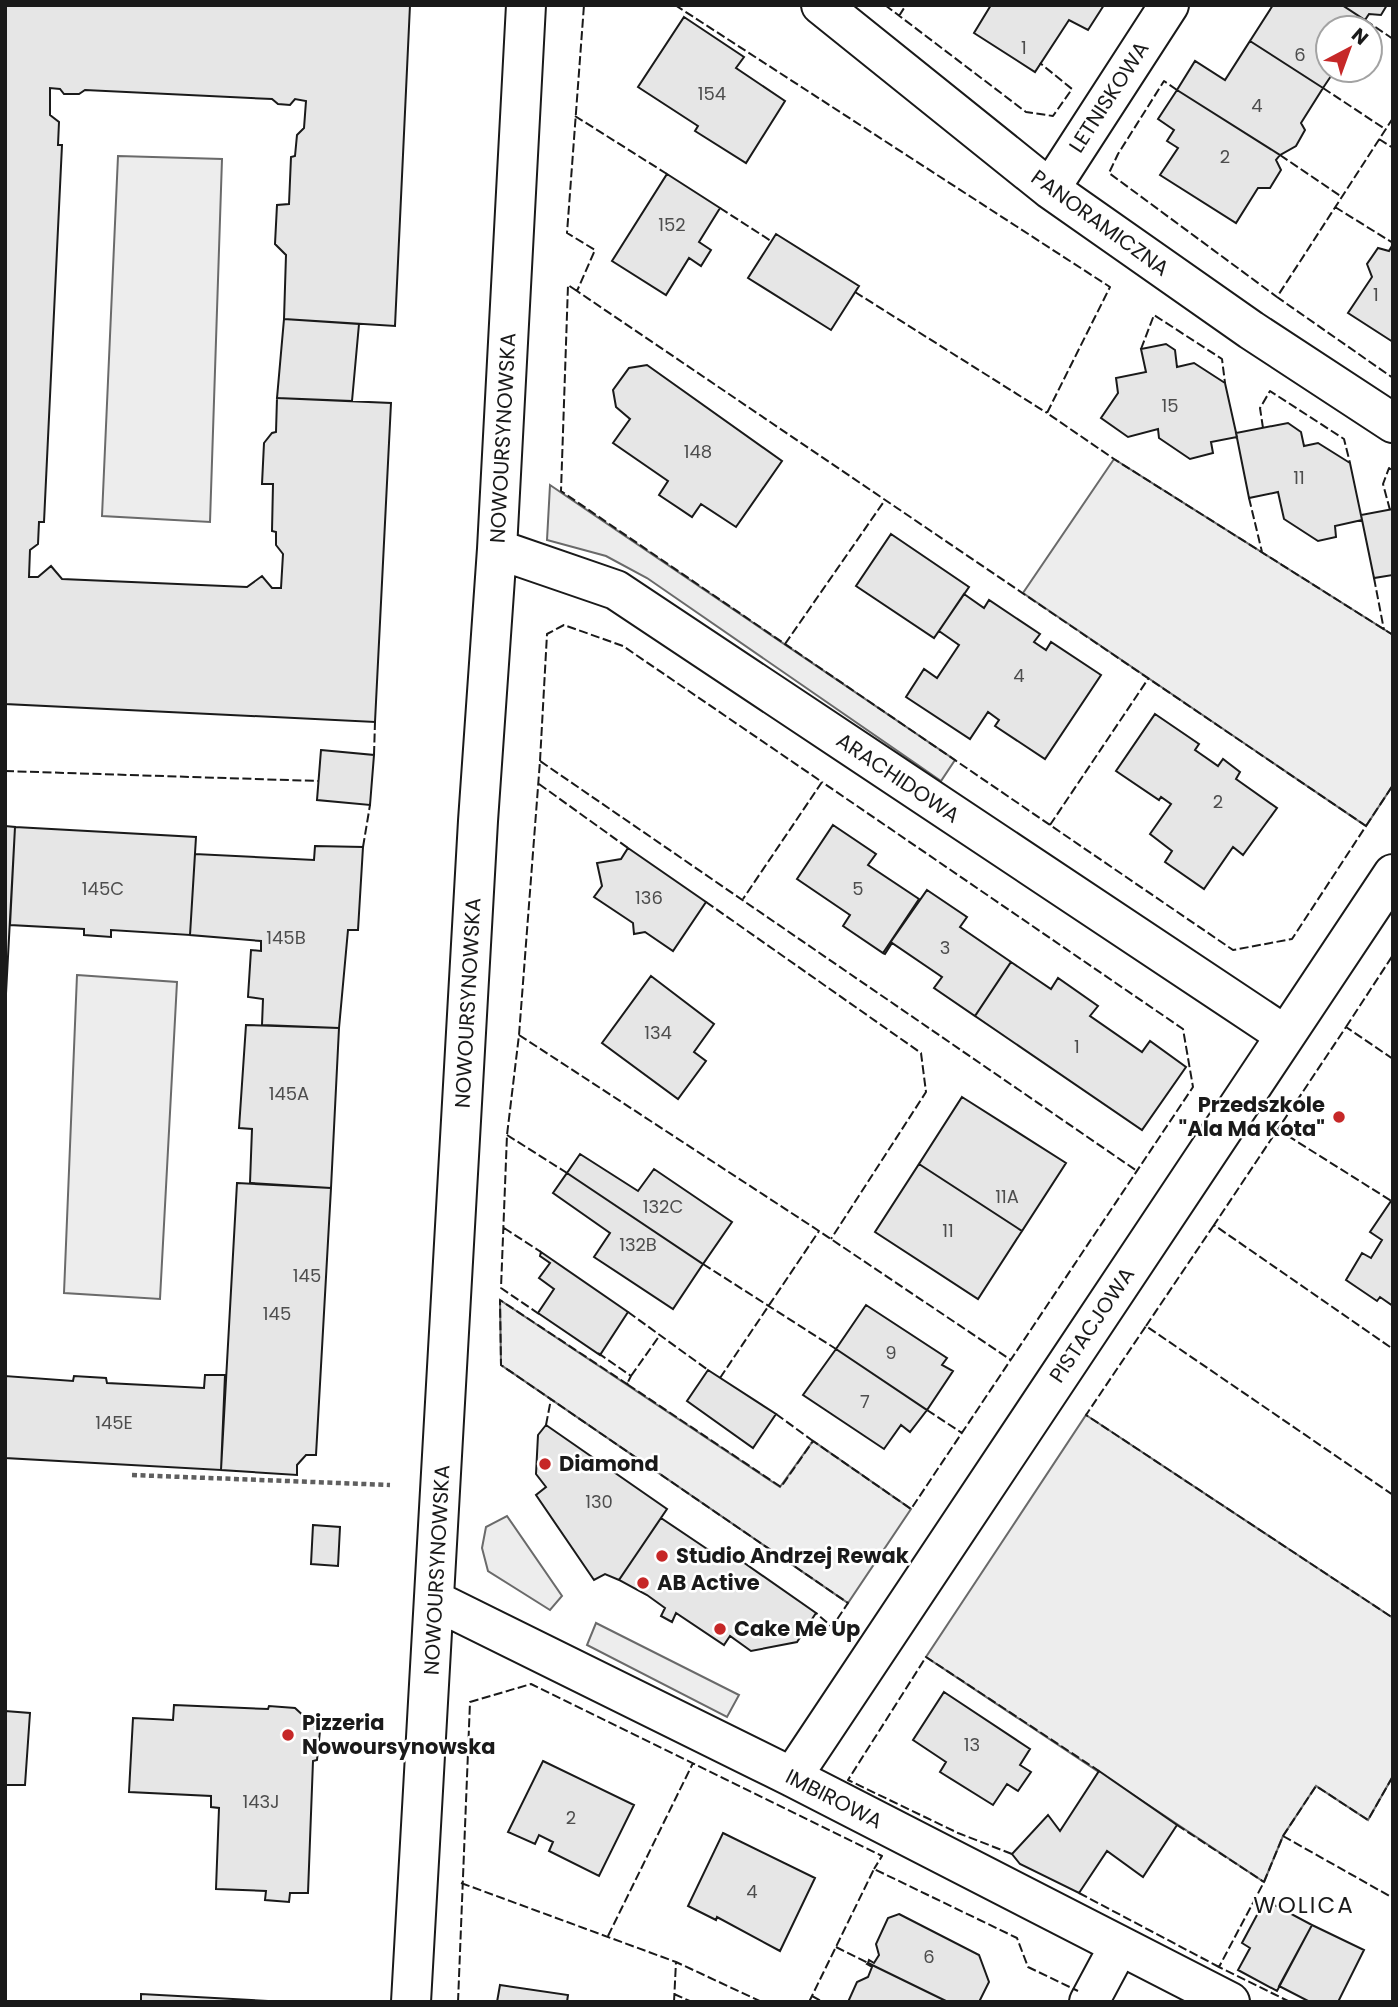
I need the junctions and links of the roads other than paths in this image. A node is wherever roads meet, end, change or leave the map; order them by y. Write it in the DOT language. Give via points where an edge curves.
graph roads {
  1 [pos="526,5"];
  2 [pos="821,5"];
  3 [pos="1169,5"];
  4 [pos="1049,189"];
  5 [pos="1393,423"];
  6 [pos="498,549"];
  7 [pos="1393,874"];
  8 [pos="1285,1035"];
  9 [pos="436,1601"];
  10 [pos="792,1777"];
  11 [pos="1119,1946"];
  12 [pos="411,2002"];
  13 [pos="1089,2002"];
  14 [pos="1230,2002"];
  1 -- 6 [label="street, NOWOURSYNOWSKA"];
  2 -- 4 [label="street, PANORAMICZNA"];
  3 -- 4 [label="street, LETNISKOWA"];
  4 -- 5 [label="street, PANORAMICZNA"];
  6 -- 8 [label="street, ARACHIDOWA" via="616,590"];
  6 -- 9 [label="street, NOWOURSYNOWSKA" via="477,834"];
  7 -- 8 [label="street, PISTACJOWA"];
  8 -- 10 [label="street, PISTACJOWA"];
  9 -- 10 [label="street, IMBIROWA"];
  9 -- 12 [label="street, NOWOURSYNOWSKA"];
  10 -- 11 [label="street, IMBIROWA"];
  11 -- 13 [label="street"];
  11 -- 14 [label="street, IMBIROWA"];
}
